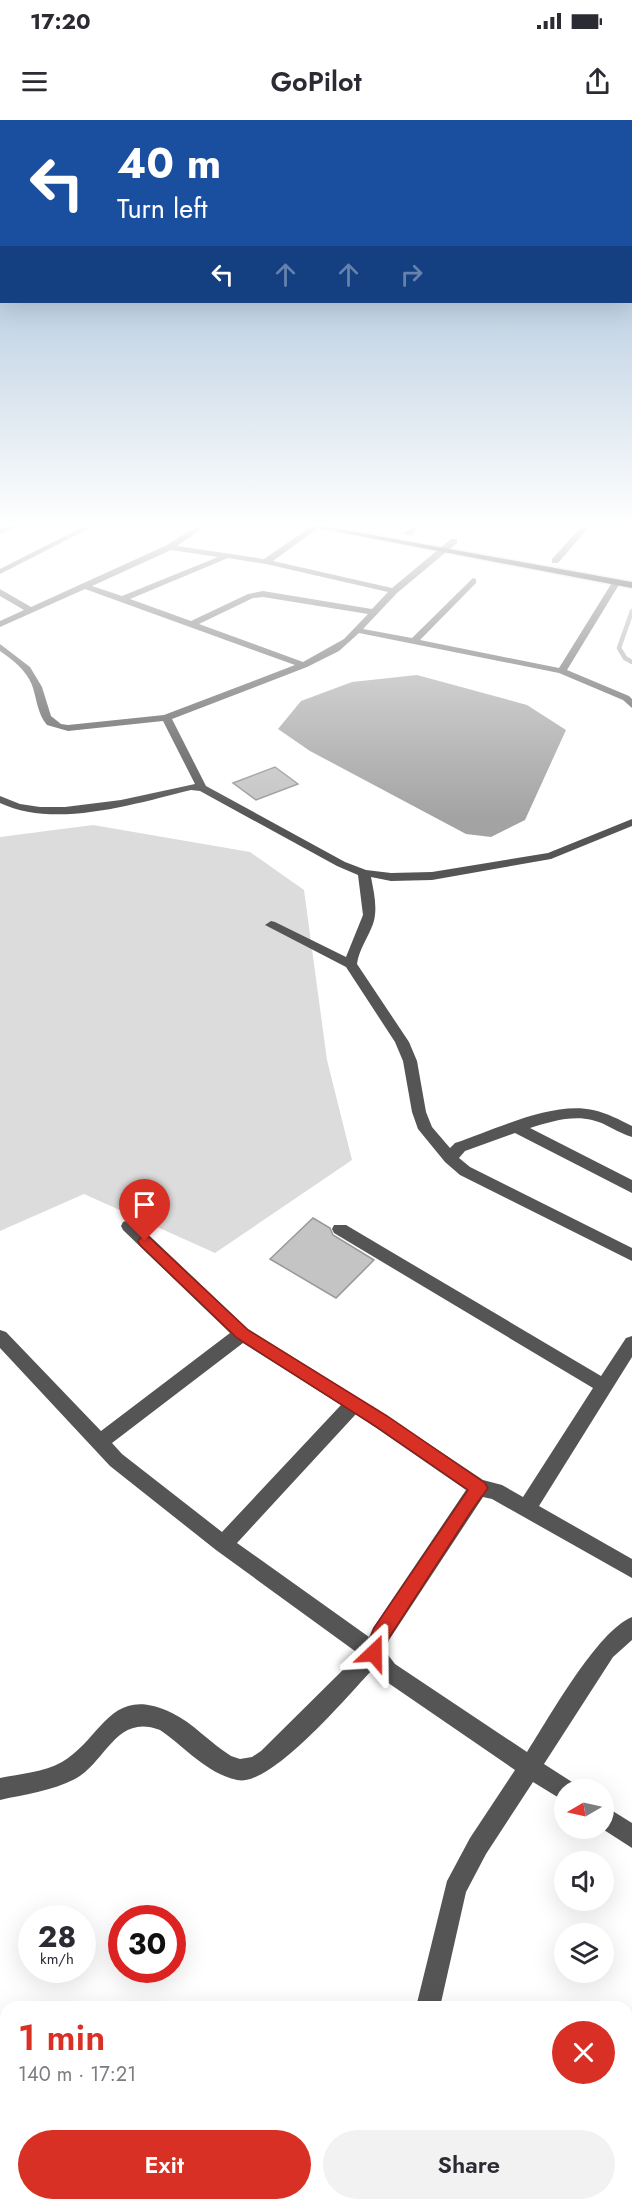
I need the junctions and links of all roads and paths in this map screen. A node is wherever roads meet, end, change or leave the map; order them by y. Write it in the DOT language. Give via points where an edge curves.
graph roads {
  1 [pos="186,624"];
  2 [pos="193,624"];
  3 [pos="362,624"];
  4 [pos="431,624"];
  5 [pos="591,624"];
  6 [pos="190,625"];
  7 [pos="356,630"];
  8 [pos="413,642"];
  9 [pos="0,647"];
  10 [pos="304,665"];
  11 [pos="562,671"];
  12 [pos="632,705"];
  13 [pos="166,718"];
  14 [pos="202,788"];
  15 [pos="0,799"];
  16 [pos="632,822"];
  17 [pos="364,873"];
  18 [pos="271,925"];
  19 [pos="351,964"];
  20 [pos="518,1128"];
  21 [pos="632,1132"];
  22 [pos="450,1158"];
  23 [pos="632,1187"];
  24 [pos="129,1226"];
  25 [pos="340,1229"];
  26 [pos="632,1255"];
  27 [pos="242,1334"];
  28 [pos="0,1337"];
  29 [pos="632,1343"];
  30 [pos="604,1386"];
  31 [pos="354,1404"];
  32 [pos="99,1443"];
  33 [pos="479,1488"];
  34 [pos="527,1508"];
  35 [pos="223,1545"];
  36 [pos="632,1569"];
  37 [pos="632,1627"];
  38 [pos="374,1653"];
  39 [pos="530,1766"];
  40 [pos="554,1783"];
  41 [pos="0,1789"];
  42 [pos="614,1824"];
  43 [pos="632,1837"];
  44 [pos="429,2001"];
  1 -- 6 [label="street"];
  2 -- 6 [label="street"];
  3 -- 7 [label="street"];
  4 -- 8 [label="street"];
  5 -- 11 [label="street"];
  6 -- 10 [label="street"];
  7 -- 8 [label="street"];
  7 -- 10 [label="street" via="336,649"];
  8 -- 11 [label="street"];
  9 -- 13 [label="street" via="23,665 35,681 46,719 55,726"];
  10 -- 13 [label="street"];
  11 -- 12 [label="street" via="626,698"];
  13 -- 14 [label="street"];
  14 -- 15 [label="street" via="190,787 73,810 20,808"];
  14 -- 17 [label="street"];
  16 -- 17 [label="street" via="551,856 518,863 432,876"];
  17 -- 19 [label="street" via="368,921 352,951"];
  18 -- 19 [label="street"];
  19 -- 22 [label="street" via="402,1042 425,1129"];
  20 -- 21 [label="street" via="576,1113 593,1114"];
  20 -- 22 [label="street" via="460,1147"];
  20 -- 23 [label="street"];
  22 -- 26 [label="street" via="465,1171"];
  24 -- 27 [label="street"];
  25 -- 30 [label="street"];
  27 -- 31 [label="street"];
  27 -- 32 [label="street"];
  28 -- 32 [label="street"];
  29 -- 30 [label="street"];
  30 -- 34 [label="street"];
  31 -- 33 [label="street"];
  31 -- 35 [label="street"];
  32 -- 35 [label="street"];
  33 -- 34 [label="street" via="495,1491"];
  33 -- 38 [label="street" via="380,1635"];
  34 -- 36 [label="street"];
  35 -- 38 [label="street"];
  37 -- 39 [label="street" via="606,1650"];
  38 -- 39 [label="street" via="388,1671"];
  38 -- 41 [label="street" via="281,1747 254,1767 237,1770 220,1762 169,1721 148,1713 129,1716 63,1773"];
  39 -- 40 [label="street"];
  39 -- 44 [label="street" via="455,1889"];
  42 -- 43 [label="street"];
}
